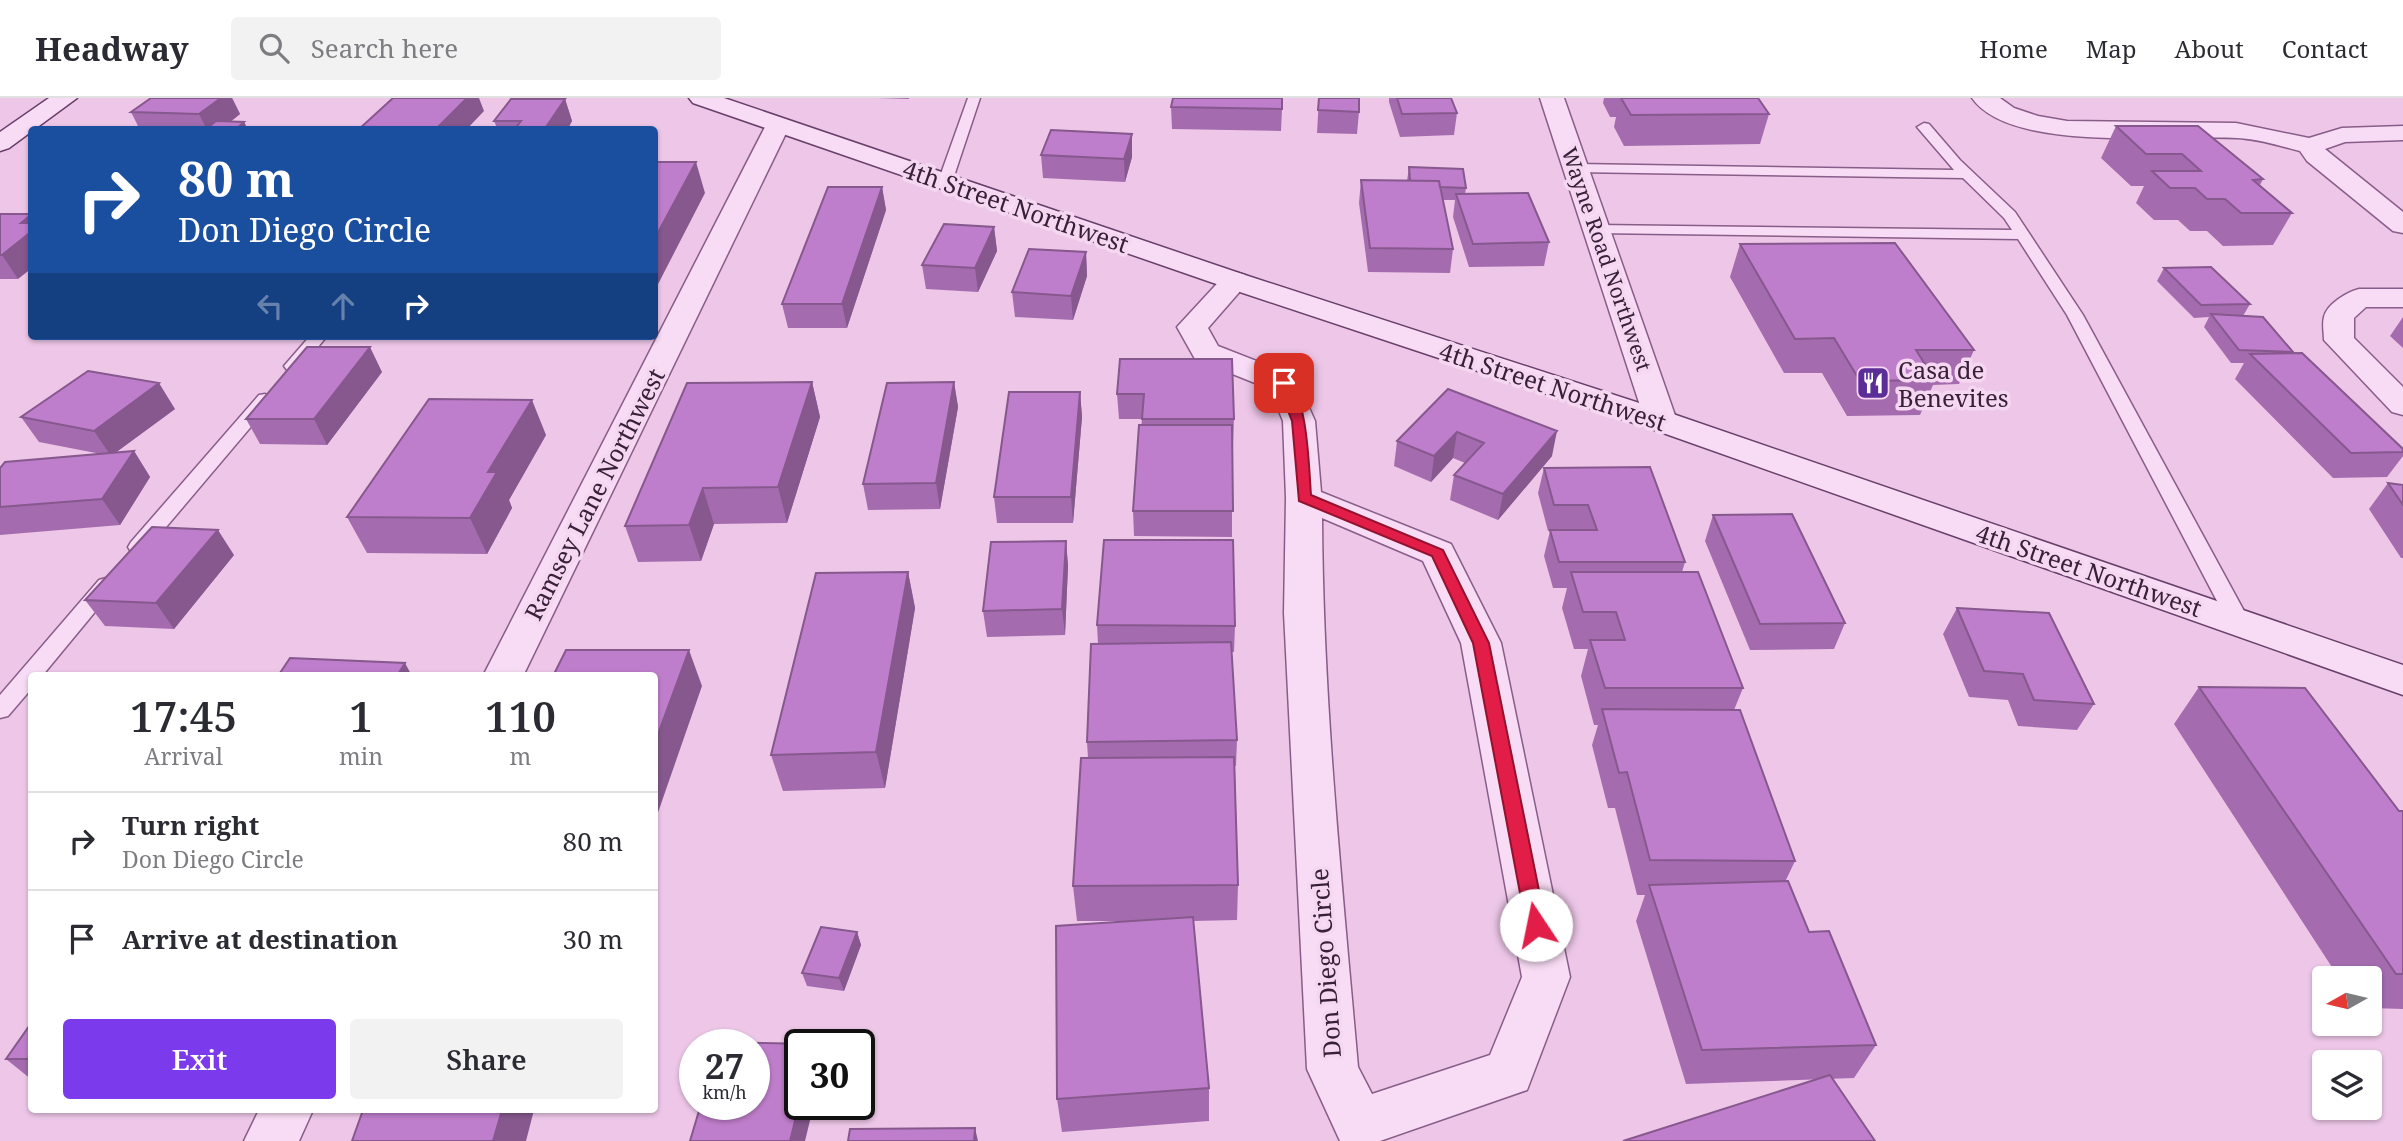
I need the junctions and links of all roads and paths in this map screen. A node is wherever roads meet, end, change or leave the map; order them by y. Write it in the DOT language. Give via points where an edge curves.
graph roads {
  1 [pos="65,98"];
  2 [pos="701,98"];
  3 [pos="974,98"];
  4 [pos="1552,98"];
  5 [pos="1984,98"];
  6 [pos="778,125"];
  7 [pos="1924,127"];
  8 [pos="2403,133"];
  9 [pos="0,143"];
  10 [pos="2310,146"];
  11 [pos="1576,168"];
  12 [pos="1969,174"];
  13 [pos="944,182"];
  14 [pos="2403,225"];
  15 [pos="1597,229"];
  16 [pos="2024,235"];
  17 [pos="1235,281"];
  18 [pos="2403,298"];
  19 [pos="316,340"];
  20 [pos="2403,405"];
  21 [pos="1661,421"];
  22 [pos="1304,498"];
  23 [pos="2239,622"];
  24 [pos="33,672"];
  25 [pos="505,672"];
  26 [pos="28,677"];
  27 [pos="2403,680"];
  28 [pos="0,710"];
  29 [pos="285,1113"];
  30 [pos="271,1141"];
  1 -- 9 [label="street"];
  2 -- 6 [label="street, 4th Street Northwest"];
  3 -- 13 [label="lane"];
  4 -- 11 [label="street, Wayne Road Northwest"];
  5 -- 10 [label="street" via="2010,116 2052,127 2239,130"];
  6 -- 13 [label="street, 4th Street Northwest"];
  6 -- 25 [label="street, Ramsey Lane Northwest"];
  7 -- 12 [label="lane"];
  8 -- 10 [label="street" via="2342,135"];
  10 -- 14 [label="street" via="2316,156"];
  11 -- 12 [label="lane"];
  11 -- 15 [label="street, Wayne Road Northwest"];
  12 -- 16 [label="lane"];
  13 -- 17 [label="street, 4th Street Northwest"];
  15 -- 16 [label="lane"];
  15 -- 21 [label="street, Wayne Road Northwest"];
  16 -- 23 [label="lane" via="2074,314"];
  17 -- 21 [label="street, 4th Street Northwest"];
  17 -- 22 [label="street, Don Diego Circle" via="1192,327 1206,352 1284,383 1299,421"];
  18 -- 20 [label="street" via="2359,298 2339,315 2339,340"];
  19 -- 24 [label="lane"];
  21 -- 23 [label="street, 4th Street Northwest"];
  22 -- 22 [label="street, Don Diego Circle" via="1304,640 1334,1069 1359,1123 1509,1073 1546,977 1481,643 1438,553"];
  23 -- 27 [label="street, 4th Street Northwest"];
  26 -- 28 [label="lane"];
  29 -- 30 [label="street"];
}
